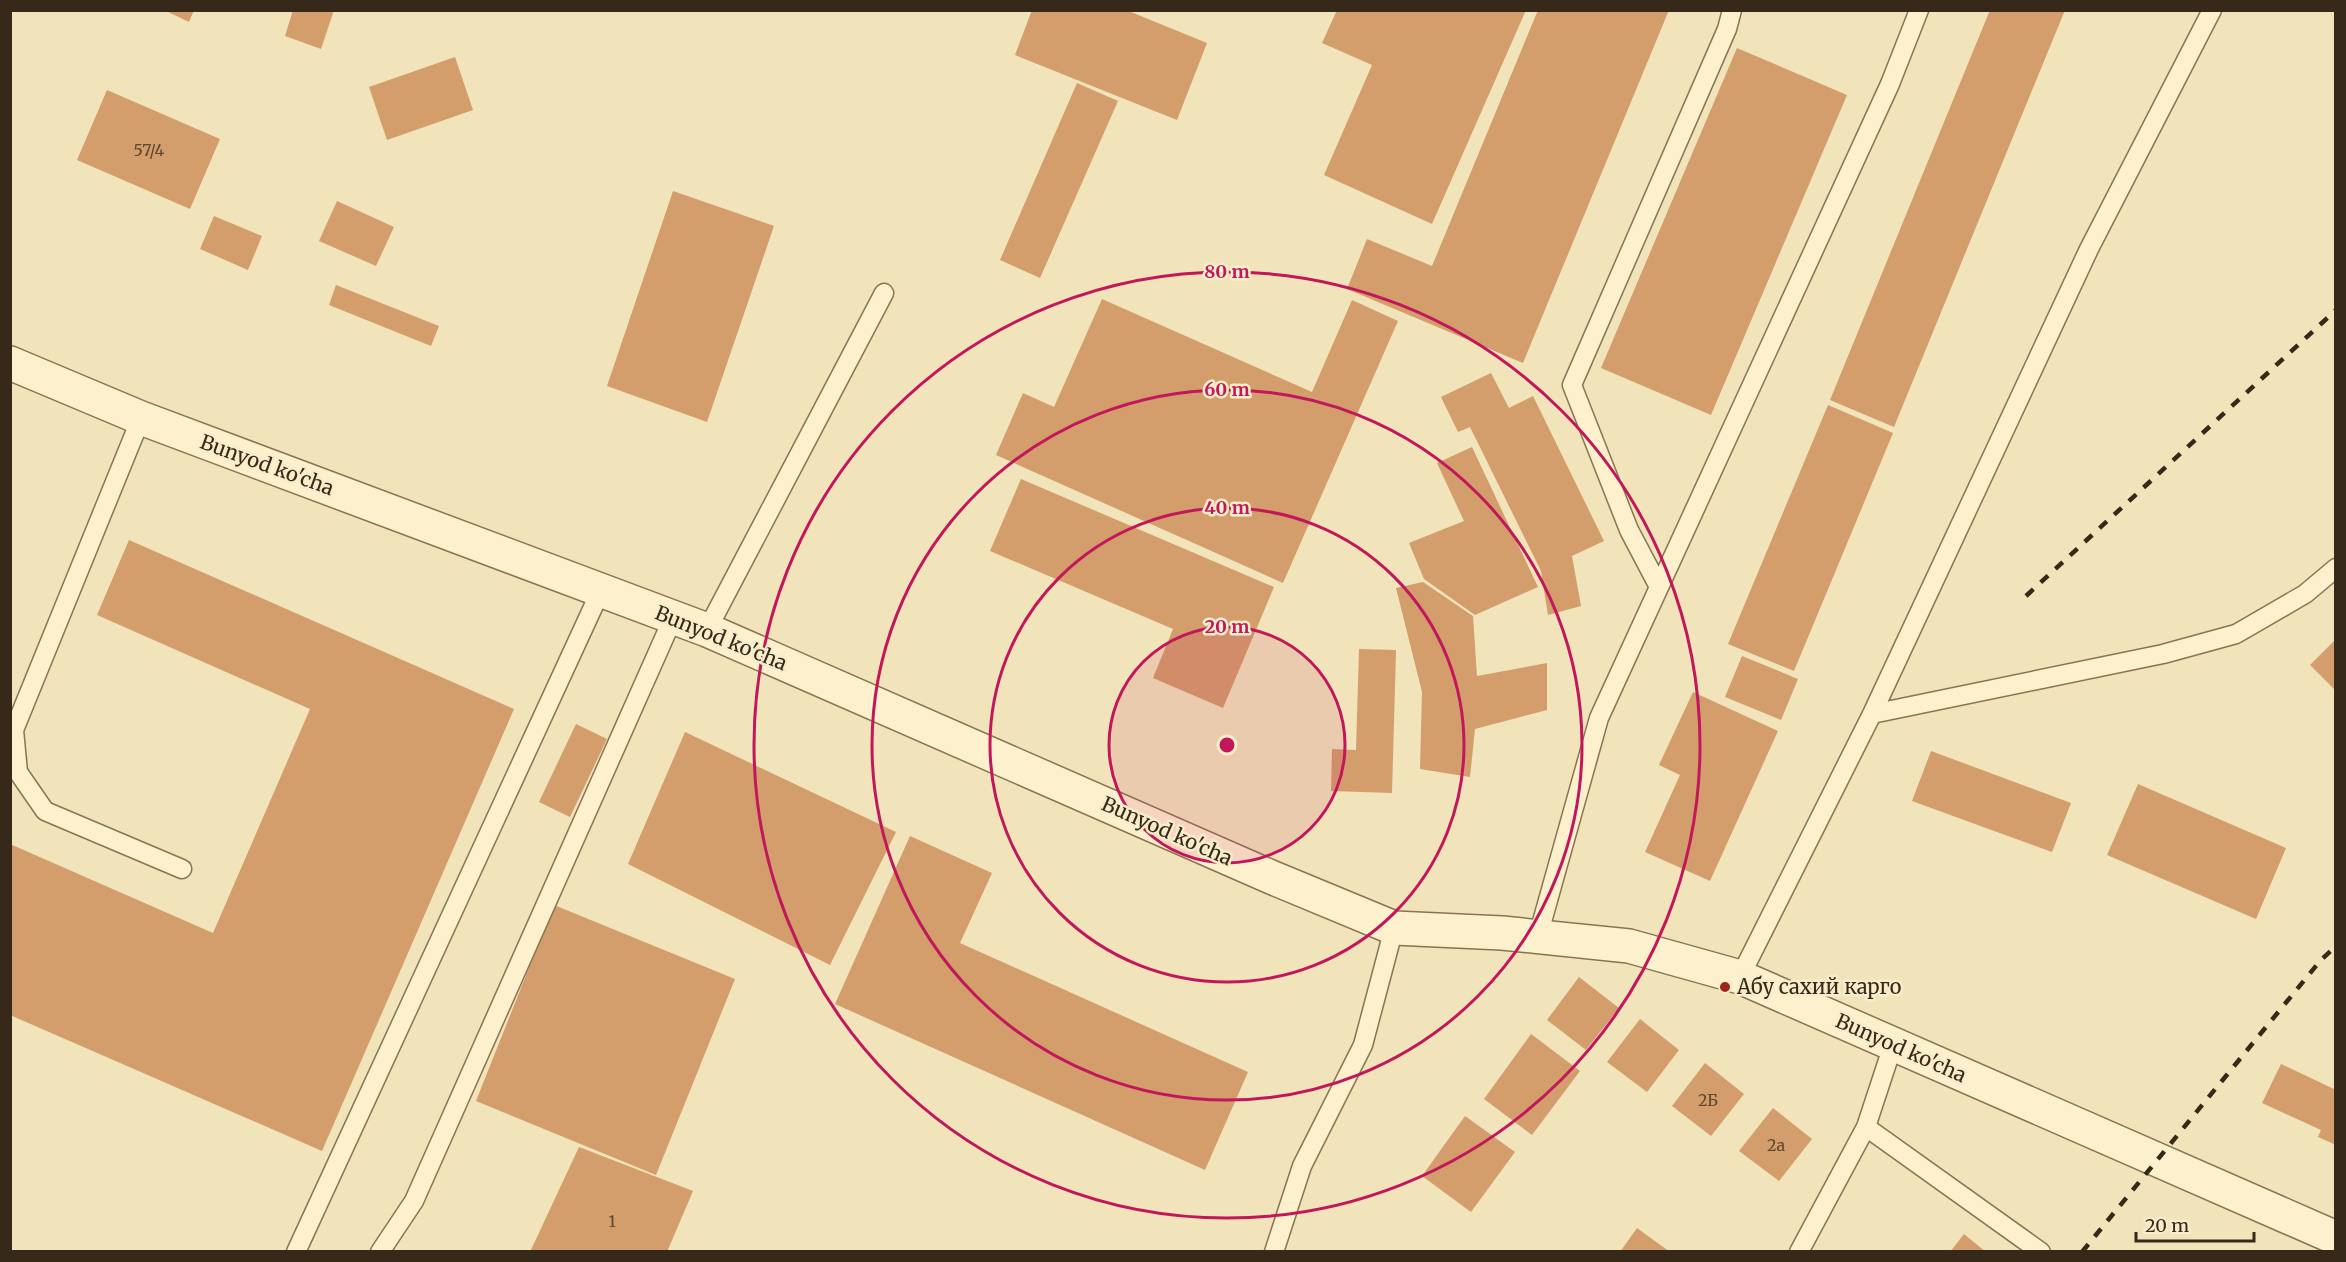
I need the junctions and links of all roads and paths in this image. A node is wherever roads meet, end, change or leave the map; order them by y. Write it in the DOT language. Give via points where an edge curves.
graph roads {
  1 [pos="1732,10"];
  2 [pos="1919,10"];
  3 [pos="2212,10"];
  4 [pos="884,293"];
  5 [pos="10,363"];
  6 [pos="141,418"];
  7 [pos="2336,568"];
  8 [pos="1659,587"];
  9 [pos="601,590"];
  10 [pos="673,618"];
  11 [pos="707,630"];
  12 [pos="1872,714"];
  13 [pos="182,869"];
  14 [pos="1394,928"];
  15 [pos="1538,936"];
  16 [pos="1740,977"];
  17 [pos="1893,1045"];
  18 [pos="1866,1127"];
  19 [pos="2336,1238"];
  20 [pos="296,1251"];
  21 [pos="380,1251"];
  22 [pos="1274,1251"];
  23 [pos="1799,1251"];
  24 [pos="2041,1251"];
  1 -- 8 [label="lane" via="1572,385 1629,530"];
  2 -- 8 [label="lane" via="1890,84"];
  3 -- 12 [label="lane" via="2090,249"];
  4 -- 11 [label="lane"];
  5 -- 6 [label="street, Bunyod ko'cha"];
  6 -- 9 [label="street, Bunyod ko'cha"];
  6 -- 13 [label="lane" via="14,730 18,772 45,811"];
  7 -- 12 [label="lane" via="2305,594 2236,634 2163,654"];
  8 -- 15 [label="lane" via="1599,718"];
  9 -- 10 [label="street, Bunyod ko'cha"];
  9 -- 20 [label="lane"];
  10 -- 11 [label="street, Bunyod ko'cha"];
  10 -- 21 [label="lane" via="414,1201"];
  11 -- 14 [label="street, Bunyod ko'cha"];
  12 -- 16 [label="lane"];
  14 -- 15 [label="street, Bunyod ko'cha"];
  14 -- 22 [label="lane" via="1363,1045 1302,1166"];
  15 -- 16 [label="street, Bunyod ko'cha" via="1629,946"];
  16 -- 17 [label="street, Bunyod ko'cha"];
  17 -- 18 [label="lane"];
  17 -- 19 [label="street, Bunyod ko'cha"];
  18 -- 23 [label="lane"];
  18 -- 24 [label="lane"];
}
